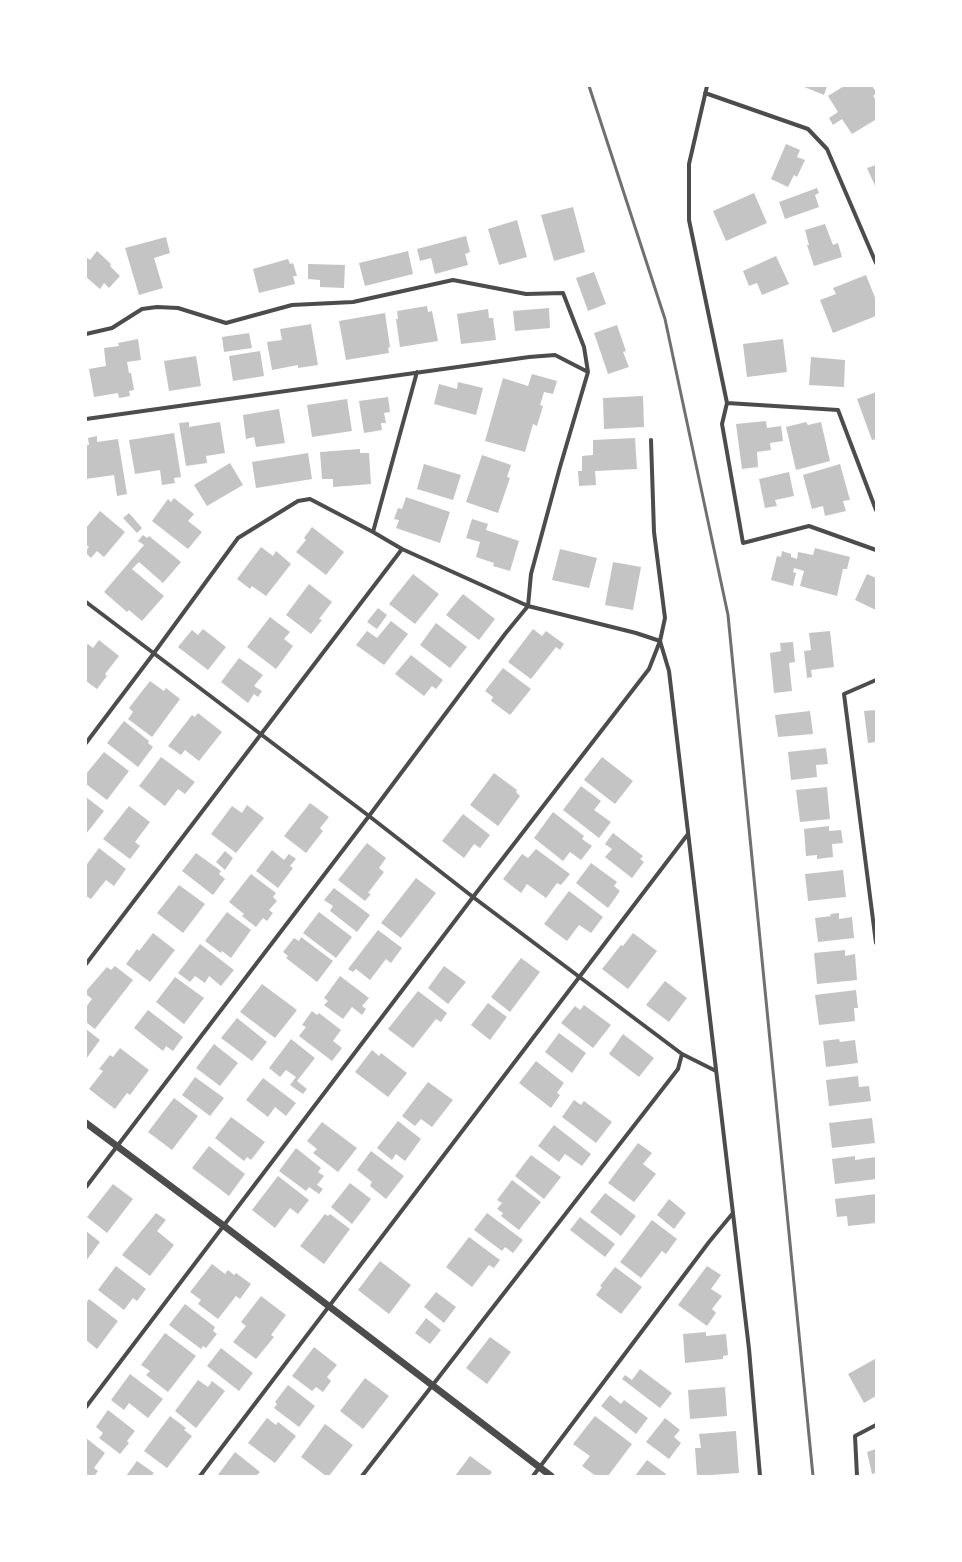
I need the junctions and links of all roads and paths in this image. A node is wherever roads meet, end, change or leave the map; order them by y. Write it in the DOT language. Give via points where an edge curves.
graph roads {
  1 [pos="708,86"];
  2 [pos="706,93"];
  3 [pos="876,263"];
  4 [pos="86,334"];
  5 [pos="417,372"];
  6 [pos="588,372"];
  7 [pos="727,403"];
  8 [pos="86,418"];
  9 [pos="652,440"];
  10 [pos="876,510"];
  11 [pos="373,532"];
  12 [pos="402,549"];
  13 [pos="876,550"];
  14 [pos="86,602"];
  15 [pos="528,606"];
  16 [pos="660,641"];
  17 [pos="154,653"];
  18 [pos="876,680"];
  19 [pos="261,734"];
  20 [pos="86,743"];
  21 [pos="369,816"];
  22 [pos="688,833"];
  23 [pos="473,897"];
  24 [pos="876,943"];
  25 [pos="86,964"];
  26 [pos="580,977"];
  27 [pos="682,1054"];
  28 [pos="716,1071"];
  29 [pos="86,1123"];
  30 [pos="117,1146"];
  31 [pos="86,1187"];
  32 [pos="733,1212"];
  33 [pos="224,1226"];
  34 [pos="330,1307"];
  35 [pos="432,1385"];
  36 [pos="86,1407"];
  37 [pos="876,1425"];
  38 [pos="540,1468"];
  39 [pos="200,1476"];
  40 [pos="362,1476"];
  41 [pos="533,1476"];
  42 [pos="551,1476"];
  43 [pos="760,1476"];
  44 [pos="857,1476"];
  1 -- 2 [label="street"];
  2 -- 3 [label="street" via="808,129 827,149"];
  2 -- 7 [label="street" via="689,164 689,220"];
  4 -- 6 [label="street" via="112,328 142,309 178,308 226,323 292,304 353,302 453,280 526,294 563,293 584,347"];
  5 -- 6 [label="street" via="555,355"];
  5 -- 8 [label="street"];
  5 -- 11 [label="street"];
  6 -- 15 [label="street" via="531,574"];
  7 -- 10 [label="street" via="838,410"];
  7 -- 13 [label="street" via="722,424 743,543 809,526"];
  9 -- 16 [label="street" via="654,532 665,618"];
  11 -- 12 [label="street"];
  11 -- 17 [label="street" via="310,499 298,501 238,538"];
  12 -- 15 [label="street"];
  12 -- 19 [label="street"];
  14 -- 17 [label="street"];
  15 -- 16 [label="street"];
  15 -- 21 [label="street"];
  16 -- 22 [label="street" via="669,671"];
  16 -- 23 [label="street" via="649,670"];
  17 -- 19 [label="street"];
  17 -- 20 [label="street"];
  18 -- 24 [label="street" via="844,694"];
  19 -- 21 [label="street"];
  19 -- 25 [label="street"];
  21 -- 23 [label="street"];
  21 -- 30 [label="street"];
  22 -- 26 [label="street"];
  22 -- 28 [label="street"];
  23 -- 26 [label="street"];
  23 -- 33 [label="street"];
  26 -- 27 [label="street"];
  26 -- 34 [label="street"];
  27 -- 28 [label="street"];
  27 -- 35 [label="street" via="678,1069"];
  28 -- 32 [label="street"];
  29 -- 30 [label="street"];
  30 -- 31 [label="street"];
  30 -- 33 [label="street"];
  32 -- 38 [label="street"];
  32 -- 43 [label="street"];
  33 -- 34 [label="street"];
  33 -- 36 [label="street"];
  34 -- 35 [label="street"];
  34 -- 39 [label="street"];
  35 -- 38 [label="street"];
  35 -- 40 [label="street"];
  37 -- 44 [label="street" via="855,1436"];
  38 -- 41 [label="street"];
  38 -- 42 [label="street"];
}
